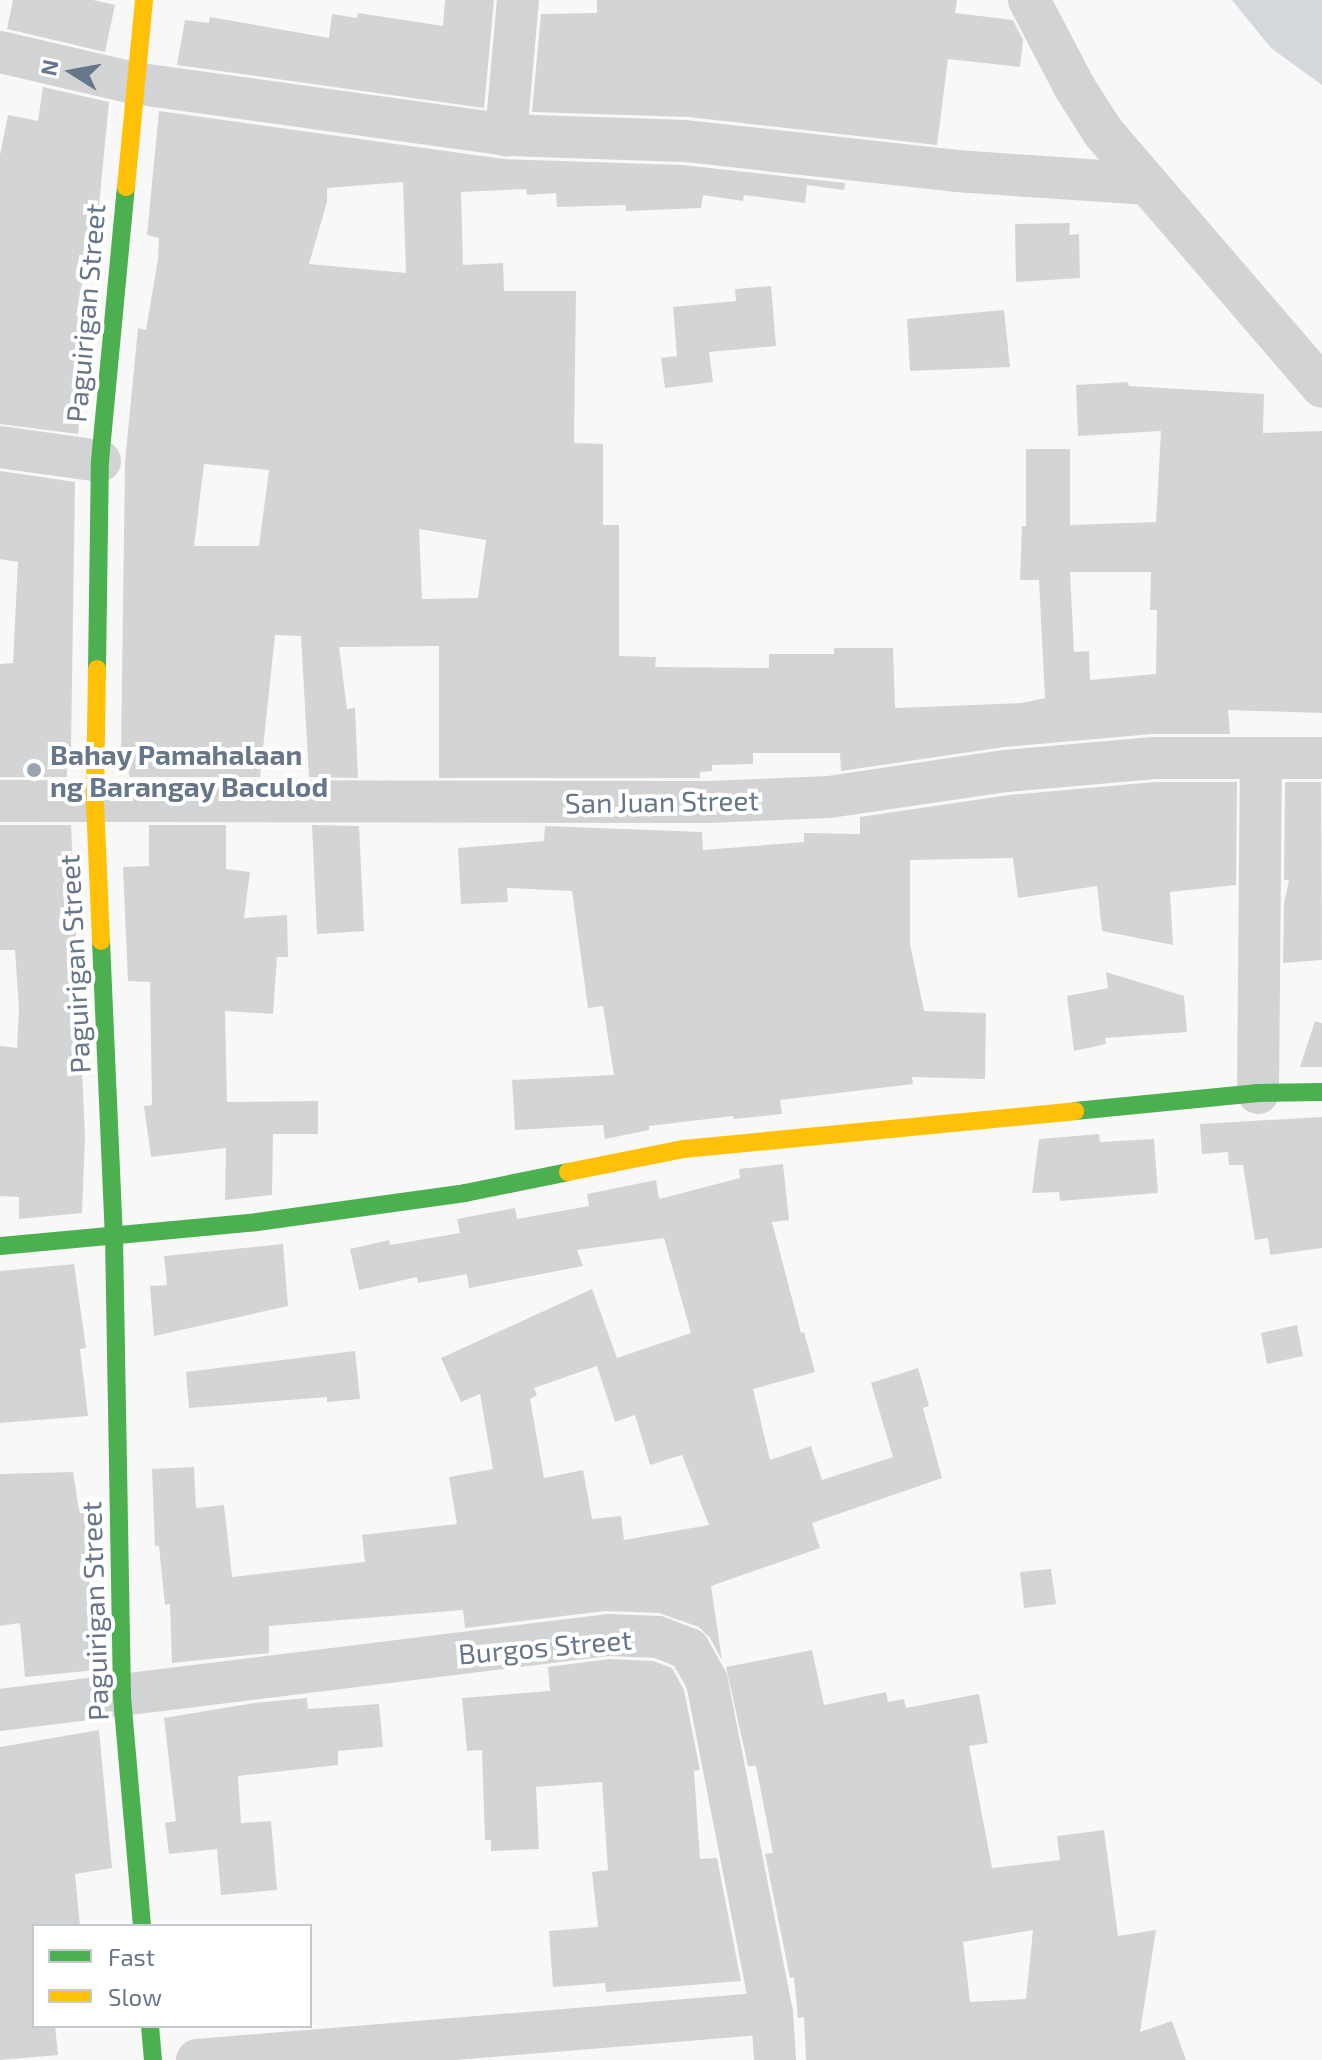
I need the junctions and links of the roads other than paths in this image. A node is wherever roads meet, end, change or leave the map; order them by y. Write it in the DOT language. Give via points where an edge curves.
graph roads {
  1 [pos="144,0"];
  2 [pos="518,0"];
  3 [pos="1029,0"];
  4 [pos="0,52"];
  5 [pos="133,83"];
  6 [pos="506,135"];
  7 [pos="1146,184"];
  8 [pos="1322,387"];
  9 [pos="0,447"];
  10 [pos="100,461"];
  11 [pos="1261,758"];
  12 [pos="1322,758"];
  13 [pos="0,801"];
  14 [pos="95,803"];
  15 [pos="1322,1092"];
  16 [pos="1258,1093"];
  17 [pos="114,1237"];
  18 [pos="0,1246"];
  19 [pos="122,1697"];
  20 [pos="0,1710"];
  21 [pos="142,1924"];
  22 [pos="772,2013"];
  23 [pos="150,2028"];
  24 [pos="153,2060"];
  25 [pos="197,2060"];
  26 [pos="775,2060"];
  1 -- 5 [label="main road, Paguirigan Street"];
  2 -- 6 [label="street"];
  3 -- 7 [label="street" via="1075,88"];
  4 -- 5 [label="street"];
  5 -- 6 [label="street"];
  5 -- 10 [label="main road, Paguirigan Street"];
  6 -- 7 [label="street" via="685,141 956,171"];
  7 -- 8 [label="street"];
  9 -- 10 [label="street"];
  10 -- 14 [label="main road, Paguirigan Street"];
  11 -- 12 [label="street, San Juan Street"];
  11 -- 14 [label="street, San Juan Street" via="1139,759 1006,771 829,797 753,800"];
  11 -- 16 [label="street"];
  13 -- 14 [label="street, San Juan Street"];
  14 -- 17 [label="main road, Paguirigan Street"];
  15 -- 16 [label="main road"];
  16 -- 17 [label="main road" via="683,1149 465,1193"];
  17 -- 18 [label="main road"];
  17 -- 19 [label="main road, Paguirigan Street"];
  19 -- 20 [label="street, Burgos Street"];
  19 -- 21 [label="main road, Paguirigan Street"];
  19 -- 22 [label="street, Burgos Street" via="608,1635 658,1637 689,1649 707,1682"];
  22 -- 25 [label="street"];
  22 -- 26 [label="street, Burgos Street"];
  23 -- 24 [label="main road"];
}
